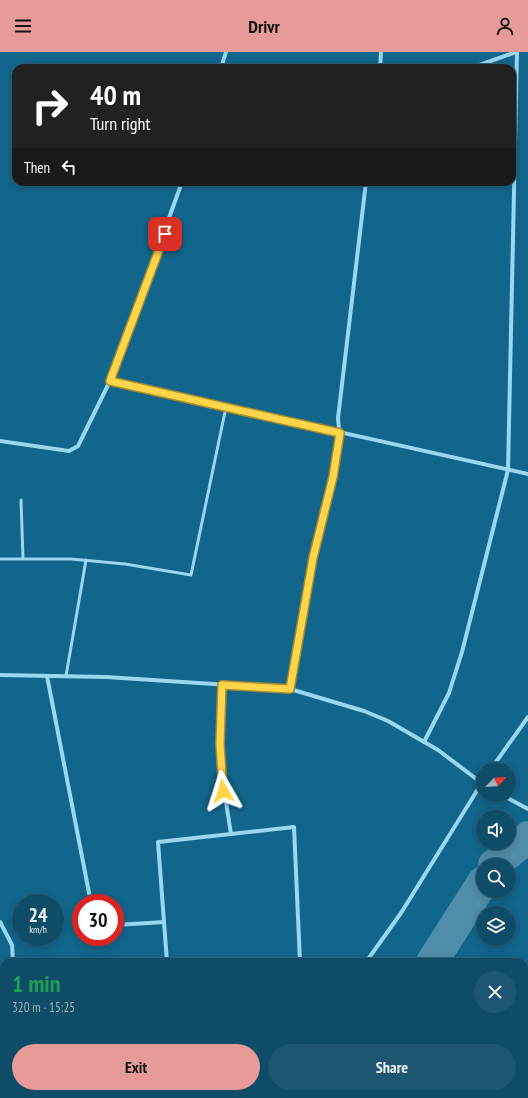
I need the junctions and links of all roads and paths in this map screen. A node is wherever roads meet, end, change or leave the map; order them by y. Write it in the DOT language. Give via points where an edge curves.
graph roads {
  1 [pos="226,52"];
  2 [pos="382,52"];
  3 [pos="517,52"];
  4 [pos="222,64"];
  5 [pos="380,64"];
  6 [pos="482,64"];
  7 [pos="516,98"];
  8 [pos="181,186"];
  9 [pos="366,186"];
  10 [pos="514,186"];
  11 [pos="110,381"];
  12 [pos="226,408"];
  13 [pos="340,433"];
  14 [pos="0,441"];
  15 [pos="508,470"];
  16 [pos="528,474"];
  17 [pos="21,500"];
  18 [pos="23,558"];
  19 [pos="0,559"];
  20 [pos="86,560"];
  21 [pos="0,675"];
  22 [pos="47,676"];
  23 [pos="66,676"];
  24 [pos="222,685"];
  25 [pos="290,689"];
  26 [pos="528,717"];
  27 [pos="424,742"];
  28 [pos="496,762"];
  29 [pos="476,779"];
  30 [pos="476,793"];
  31 [pos="515,802"];
  32 [pos="528,809"];
  33 [pos="231,834"];
  34 [pos="89,894"];
  35 [pos="0,922"];
  36 [pos="164,922"];
  37 [pos="124,924"];
  38 [pos="13,958"];
  39 [pos="167,958"];
  40 [pos="300,958"];
  41 [pos="369,958"];
  1 -- 4 [label="street"];
  2 -- 5 [label="street"];
  3 -- 6 [label="street"];
  3 -- 7 [label="street"];
  8 -- 11 [label="street"];
  9 -- 13 [label="street" via="338,418"];
  10 -- 15 [label="street"];
  11 -- 12 [label="street"];
  11 -- 14 [label="street" via="78,446 69,451"];
  12 -- 13 [label="street"];
  12 -- 20 [label="lane" via="191,575"];
  13 -- 15 [label="street"];
  13 -- 25 [label="street" via="333,477 313,558"];
  15 -- 16 [label="street"];
  15 -- 27 [label="street" via="462,652 449,693"];
  17 -- 18 [label="lane"];
  18 -- 19 [label="lane"];
  18 -- 20 [label="lane"];
  20 -- 23 [label="lane"];
  21 -- 22 [label="street"];
  22 -- 23 [label="street"];
  22 -- 34 [label="street"];
  23 -- 24 [label="street"];
  24 -- 25 [label="street"];
  24 -- 33 [label="street" via="221,771"];
  25 -- 27 [label="street" via="364,711 388,721"];
  26 -- 28 [label="street"];
  27 -- 29 [label="street"];
  30 -- 41 [label="street" via="401,913"];
  31 -- 32 [label="street"];
  33 -- 36 [label="street" via="158,842"];
  33 -- 40 [label="street" via="294,827"];
  35 -- 38 [label="street" via="12,945"];
  36 -- 37 [label="street"];
  36 -- 39 [label="street"];
}
